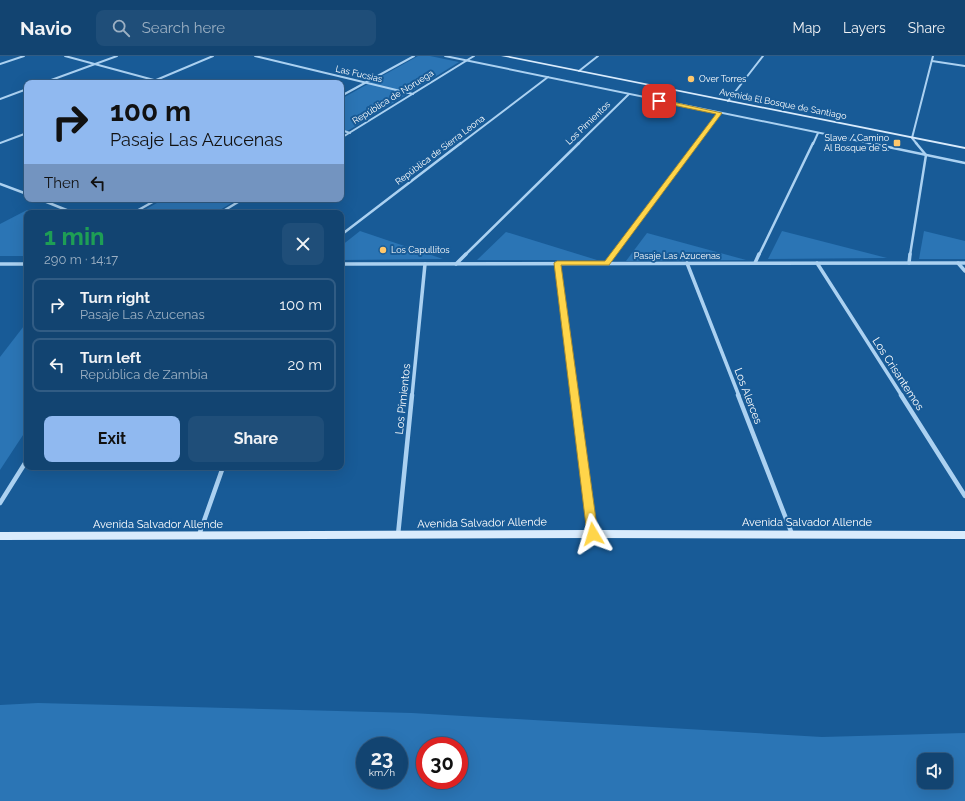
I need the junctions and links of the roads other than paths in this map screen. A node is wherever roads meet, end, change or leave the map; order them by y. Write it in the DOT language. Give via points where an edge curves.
graph roads {
  1 [pos="24,56"];
  2 [pos="66,56"];
  3 [pos="117,56"];
  4 [pos="214,56"];
  5 [pos="255,56"];
  6 [pos="414,56"];
  7 [pos="444,56"];
  8 [pos="474,56"];
  9 [pos="503,56"];
  10 [pos="598,56"];
  11 [pos="763,56"];
  12 [pos="933,56"];
  13 [pos="467,61"];
  14 [pos="932,61"];
  15 [pos="0,64"];
  16 [pos="95,64"];
  17 [pos="965,66"];
  18 [pos="579,71"];
  19 [pos="548,77"];
  20 [pos="51,80"];
  21 [pos="155,80"];
  22 [pos="366,82"];
  23 [pos="24,90"];
  24 [pos="344,94"];
  25 [pos="413,94"];
  26 [pos="629,94"];
  27 [pos="0,99"];
  28 [pos="728,101"];
  29 [pos="720,113"];
  30 [pos="344,131"];
  31 [pos="24,133"];
  32 [pos="350,133"];
  33 [pos="818,133"];
  34 [pos="344,136"];
  35 [pos="912,138"];
  36 [pos="0,144"];
  37 [pos="965,148"];
  38 [pos="926,155"];
  39 [pos="965,163"];
  40 [pos="0,184"];
  41 [pos="24,193"];
  42 [pos="46,202"];
  43 [pos="153,202"];
  44 [pos="238,202"];
  45 [pos="66,210"];
  46 [pos="138,210"];
  47 [pos="225,210"];
  48 [pos="344,233"];
  49 [pos="557,263"];
  50 [pos="607,263"];
  51 [pos="687,263"];
  52 [pos="755,263"];
  53 [pos="816,263"];
  54 [pos="909,263"];
  55 [pos="958,263"];
  56 [pos="965,263"];
  57 [pos="0,264"];
  58 [pos="24,264"];
  59 [pos="344,264"];
  60 [pos="426,264"];
  61 [pos="456,264"];
  62 [pos="965,271"];
  63 [pos="24,465"];
  64 [pos="223,470"];
  65 [pos="965,496"];
  66 [pos="0,503"];
  67 [pos="593,534"];
  68 [pos="792,534"];
  69 [pos="965,535"];
  70 [pos="0,536"];
  71 [pos="199,536"];
  72 [pos="398,536"];
  1 -- 15 [label="street"];
  2 -- 16 [label="street"];
  3 -- 16 [label="street"];
  4 -- 21 [label="street"];
  5 -- 22 [label="street, Las Fucsias"];
  6 -- 22 [label="street"];
  7 -- 13 [label="street, Avenida El Bosque de Santiago"];
  8 -- 13 [label="street, República de Noruega"];
  9 -- 18 [label="main road, Avenida El Bosque de Santiago"];
  10 -- 18 [label="street"];
  11 -- 28 [label="street"];
  12 -- 14 [label="street"];
  13 -- 19 [label="street, Avenida El Bosque de Santiago"];
  13 -- 25 [label="street, República de Noruega"];
  14 -- 17 [label="street"];
  14 -- 35 [label="street"];
  16 -- 20 [label="street"];
  16 -- 21 [label="street"];
  18 -- 28 [label="main road, Avenida El Bosque de Santiago"];
  19 -- 26 [label="street, Avenida El Bosque de Santiago"];
  19 -- 48 [label="street, República de Sierra Leona"];
  22 -- 24 [label="street"];
  22 -- 25 [label="street, Las Fucsias"];
  23 -- 27 [label="street"];
  25 -- 32 [label="street, República de Noruega"];
  26 -- 29 [label="street, Avenida El Bosque de Santiago"];
  26 -- 61 [label="street, Los Pimientos"];
  28 -- 35 [label="main road, Avenida El Bosque de Santiago"];
  29 -- 33 [label="street, Avenida El Bosque de Santiago"];
  29 -- 50 [label="street"];
  30 -- 32 [label="street"];
  31 -- 36 [label="street"];
  32 -- 34 [label="street, República de Noruega"];
  33 -- 38 [label="street, Avenida El Bosque de Santiago"];
  33 -- 52 [label="street"];
  35 -- 37 [label="main road, Avenida El Bosque de Santiago"];
  35 -- 38 [label="street"];
  38 -- 39 [label="street, Avenida El Bosque de Santiago"];
  38 -- 54 [label="street"];
  40 -- 41 [label="street"];
  42 -- 45 [label="street"];
  43 -- 46 [label="street"];
  44 -- 47 [label="street"];
  49 -- 50 [label="street, Pasaje Las Azucenas"];
  49 -- 61 [label="street, Pasaje Las Azucenas"];
  49 -- 67 [label="street"];
  50 -- 51 [label="street, Pasaje Las Azucenas"];
  51 -- 52 [label="street, Pasaje Las Azucenas"];
  51 -- 68 [label="street, Los Alerces"];
  52 -- 53 [label="street, Pasaje Las Azucenas"];
  53 -- 54 [label="street, Pasaje Las Azucenas"];
  53 -- 65 [label="street, Los Crisantemos"];
  54 -- 55 [label="street, Pasaje Las Azucenas"];
  55 -- 56 [label="street, Pasaje Las Azucenas"];
  55 -- 62 [label="street"];
  57 -- 58 [label="street"];
  59 -- 60 [label="street, Pasaje Las Azucenas"];
  60 -- 61 [label="street, Pasaje Las Azucenas"];
  60 -- 72 [label="street, Los Pimientos"];
  63 -- 66 [label="street"];
  64 -- 71 [label="street"];
  67 -- 68 [label="main road, Avenida Salvador Allende"];
  67 -- 72 [label="main road, Avenida Salvador Allende"];
  68 -- 69 [label="main road, Avenida Salvador Allende"];
  70 -- 71 [label="main road, Avenida Salvador Allende"];
  71 -- 72 [label="main road, Avenida Salvador Allende"];
}
